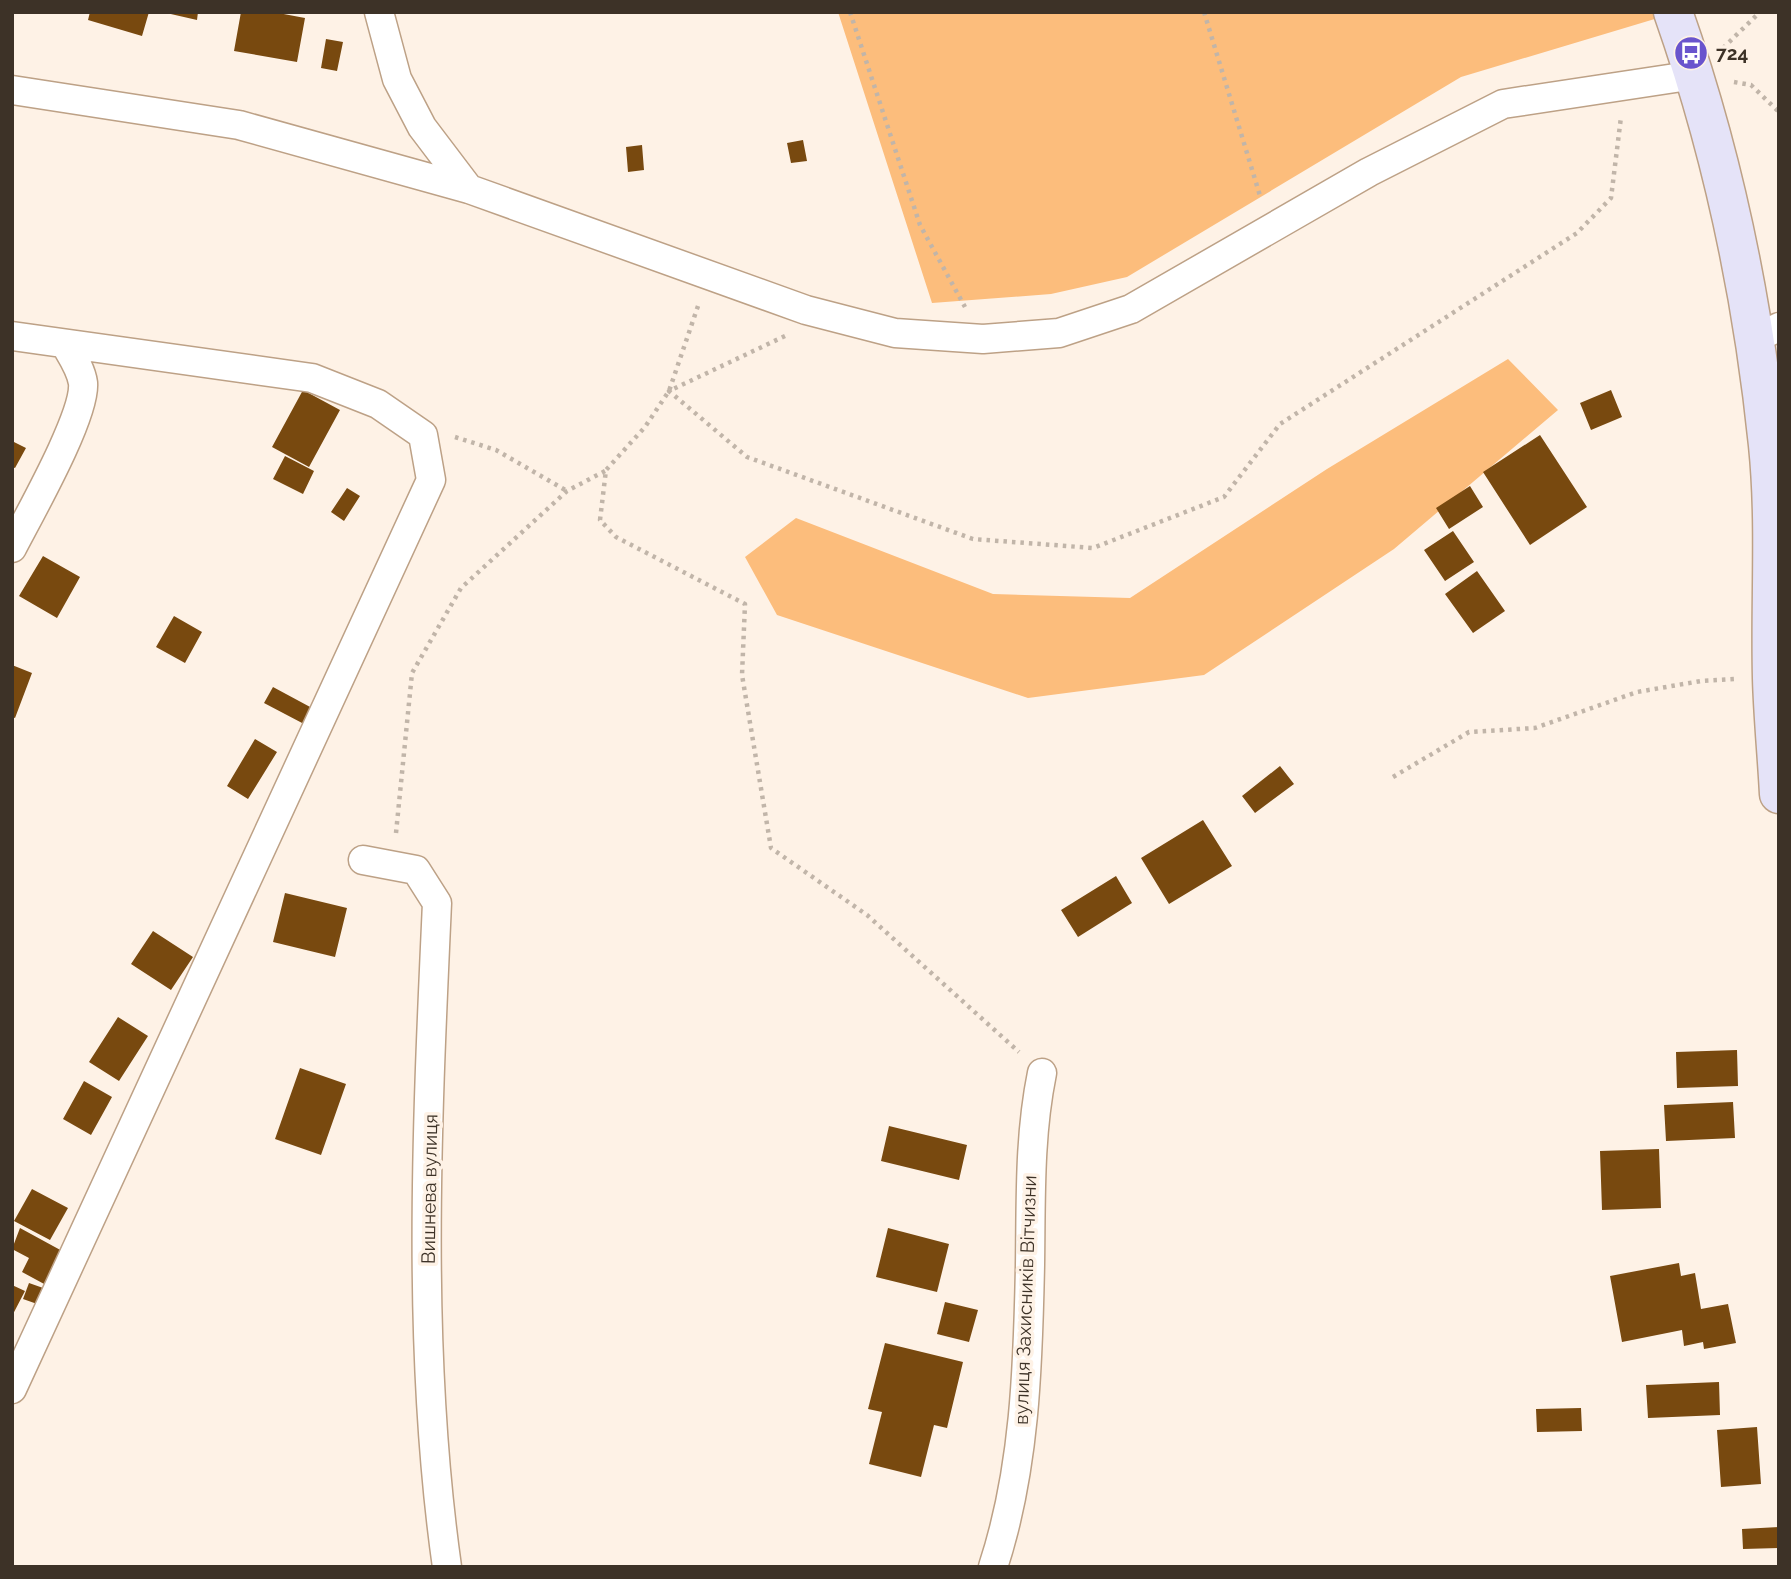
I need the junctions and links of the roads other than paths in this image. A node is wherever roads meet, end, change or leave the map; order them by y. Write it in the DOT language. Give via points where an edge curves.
graph roads {
  1 [pos="379,12"];
  2 [pos="1673,12"];
  3 [pos="1695,75"];
  4 [pos="12,90"];
  5 [pos="468,189"];
  6 [pos="1766,333"];
  7 [pos="12,336"];
  8 [pos="65,344"];
  9 [pos="1773,445"];
  10 [pos="12,548"];
  11 [pos="1779,794"];
  12 [pos="363,860"];
  13 [pos="1042,1073"];
  14 [pos="12,1389"];
  15 [pos="447,1567"];
  16 [pos="993,1567"];
  1 -- 5 [label="street" via="397,79 422,127"];
  2 -- 3 [label="street"];
  3 -- 5 [label="street" via="1503,104 1369,172 1131,309 1059,333 983,339 895,333 828,316"];
  3 -- 6 [label="street" via="1736,238"];
  4 -- 5 [label="street" via="239,125"];
  6 -- 9 [label="street"];
  7 -- 8 [label="street"];
  8 -- 10 [label="street" via="83,385 73,427"];
  8 -- 14 [label="street" via="312,378 378,404 423,435 431,481"];
  9 -- 11 [label="street" via="1772,677"];
  12 -- 15 [label="street, Вишнева вулиця" via="416,870 437,903 428,1212 429,1362 436,1489"];
  13 -- 16 [label="street, вулиця Захисників Вітчизни" via="1029,1182 1026,1396 1006,1527"];
}
